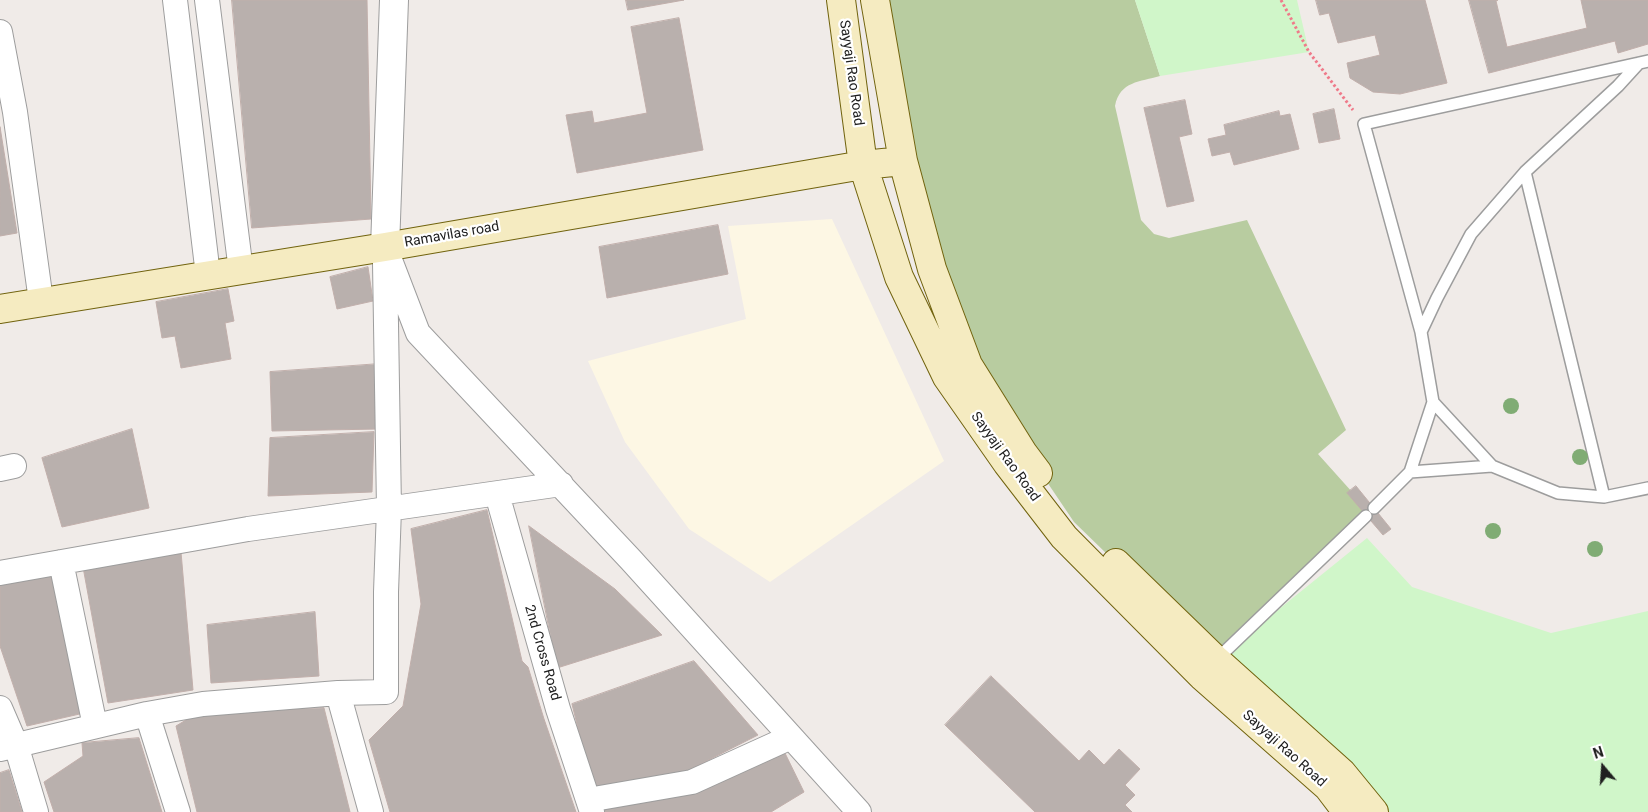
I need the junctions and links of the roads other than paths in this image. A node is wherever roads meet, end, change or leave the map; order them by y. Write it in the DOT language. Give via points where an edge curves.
graph roads {
  1 [pos="175,0"];
  2 [pos="207,0"];
  3 [pos="394,0"];
  4 [pos="841,0"];
  5 [pos="876,0"];
  6 [pos="0,32"];
  7 [pos="1643,62"];
  8 [pos="7,114"];
  9 [pos="903,161"];
  10 [pos="863,165"];
  11 [pos="1525,172"];
  12 [pos="385,247"];
  13 [pos="241,271"];
  14 [pos="208,275"];
  15 [pos="41,302"];
  16 [pos="0,309"];
  17 [pos="1421,332"];
  18 [pos="1433,402"];
  19 [pos="1492,466"];
  20 [pos="1410,472"];
  21 [pos="561,484"];
  22 [pos="1648,488"];
  23 [pos="497,494"];
  24 [pos="1604,498"];
  25 [pos="389,509"];
  26 [pos="61,562"];
  27 [pos="0,573"];
  28 [pos="1209,668"];
  29 [pos="338,693"];
  30 [pos="0,708"];
  31 [pos="146,714"];
  32 [pos="95,726"];
  33 [pos="791,737"];
  34 [pos="8,747"];
  35 [pos="590,806"];
  36 [pos="36,812"];
  37 [pos="178,812"];
  38 [pos="371,812"];
  39 [pos="859,812"];
  40 [pos="1347,812"];
  41 [pos="1374,812"];
  1 -- 14 [label="street"];
  2 -- 13 [label="street"];
  3 -- 12 [label="street"];
  4 -- 10 [label="main road, Sayyaji Rao Road"];
  5 -- 9 [label="main road, Sayyaji Rao Road"];
  6 -- 8 [label="street"];
  7 -- 11 [label="lane"];
  7 -- 17 [label="lane" via="1364,124"];
  8 -- 15 [label="street"];
  9 -- 10 [label="main road, Ramavilas road"];
  9 -- 28 [label="main road, Sayyaji Rao Road" via="932,268 968,365 1023,453 1074,522"];
  10 -- 12 [label="main road, Ramavilas road"];
  10 -- 28 [label="main road, Sayyaji Rao Road" via="899,277 947,377 1064,537"];
  11 -- 17 [label="lane" via="1471,234"];
  11 -- 24 [label="lane"];
  12 -- 13 [label="main road, Ramavilas road"];
  12 -- 21 [label="street" via="418,333"];
  12 -- 25 [label="street"];
  13 -- 14 [label="main road, Ramavilas road"];
  14 -- 15 [label="main road, Ramavilas road"];
  15 -- 16 [label="main road, Ramavilas road"];
  17 -- 18 [label="lane"];
  18 -- 19 [label="lane"];
  18 -- 20 [label="lane"];
  19 -- 20 [label="lane"];
  19 -- 24 [label="lane" via="1558,493"];
  20 -- 28 [label="lane"];
  21 -- 23 [label="street"];
  21 -- 33 [label="street"];
  22 -- 24 [label="lane"];
  23 -- 25 [label="street"];
  23 -- 35 [label="street, 2nd Cross Road" via="558,709"];
  25 -- 26 [label="street" via="248,529"];
  25 -- 29 [label="street" via="386,692"];
  26 -- 27 [label="street"];
  26 -- 32 [label="street"];
  28 -- 40 [label="main road, Sayyaji Rao Road" via="1328,787"];
  28 -- 41 [label="main road, Sayyaji Rao Road" via="1342,773"];
  29 -- 31 [label="street" via="203,704"];
  29 -- 38 [label="street"];
  30 -- 34 [label="street"];
  31 -- 32 [label="street"];
  31 -- 37 [label="street"];
  32 -- 34 [label="street"];
  33 -- 35 [label="street" via="692,782"];
  33 -- 39 [label="street"];
  34 -- 36 [label="street"];
}
